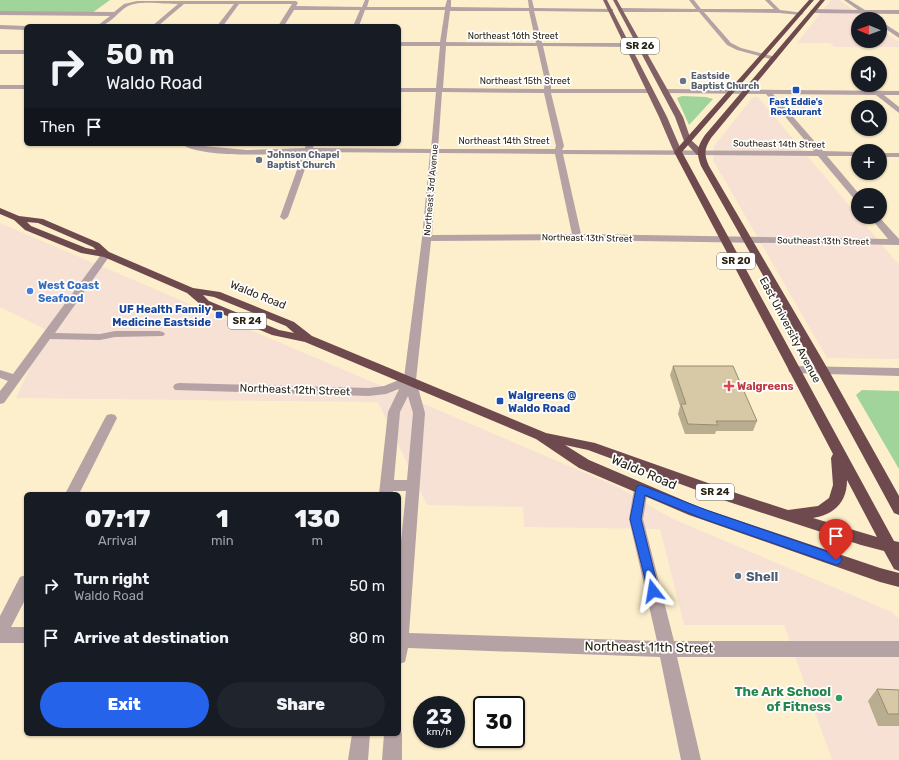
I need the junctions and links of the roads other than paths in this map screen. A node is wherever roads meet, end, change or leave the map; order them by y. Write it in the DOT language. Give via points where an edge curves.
graph roads {
  1 [pos="367,0"];
  2 [pos="449,0"];
  3 [pos="530,0"];
  4 [pos="605,0"];
  5 [pos="615,0"];
  6 [pos="691,0"];
  7 [pos="767,0"];
  8 [pos="812,0"];
  9 [pos="822,0"];
  10 [pos="846,0"];
  11 [pos="297,1"];
  12 [pos="183,2"];
  13 [pos="238,2"];
  14 [pos="292,8"];
  15 [pos="364,9"];
  16 [pos="447,10"];
  17 [pos="532,10"];
  18 [pos="611,10"];
  19 [pos="621,10"];
  20 [pos="700,11"];
  21 [pos="779,11"];
  22 [pos="813,11"];
  23 [pos="864,12"];
  24 [pos="887,12"];
  25 [pos="899,12"];
  26 [pos="0,13"];
  27 [pos="801,13"];
  28 [pos="116,14"];
  29 [pos="103,24"];
  30 [pos="158,24"];
  31 [pos="222,24"];
  32 [pos="282,24"];
  33 [pos="357,24"];
  34 [pos="0,27"];
  35 [pos="24,28"];
  36 [pos="887,28"];
  37 [pos="899,36"];
  38 [pos="401,44"];
  39 [pos="443,44"];
  40 [pos="729,44"];
  41 [pos="539,45"];
  42 [pos="627,45"];
  43 [pos="640,45"];
  44 [pos="0,52"];
  45 [pos="24,52"];
  46 [pos="737,54"];
  47 [pos="762,56"];
  48 [pos="774,58"];
  49 [pos="24,86"];
  50 [pos="0,87"];
  51 [pos="401,90"];
  52 [pos="440,90"];
  53 [pos="547,91"];
  54 [pos="650,91"];
  55 [pos="665,91"];
  56 [pos="731,92"];
  57 [pos="745,92"];
  58 [pos="768,92"];
  59 [pos="878,93"];
  60 [pos="899,93"];
  61 [pos="899,111"];
  62 [pos="688,141"];
  63 [pos="193,146"];
  64 [pos="309,147"];
  65 [pos="434,151"];
  66 [pos="558,152"];
  67 [pos="678,152"];
  68 [pos="700,153"];
  69 [pos="820,154"];
  70 [pos="851,154"];
  71 [pos="887,155"];
  72 [pos="899,155"];
  73 [pos="851,190"];
  74 [pos="0,211"];
  75 [pos="284,217"];
  76 [pos="880,224"];
  77 [pos="577,237"];
  78 [pos="426,238"];
  79 [pos="724,240"];
  80 [pos="747,240"];
  81 [pos="897,242"];
  82 [pos="106,254"];
  83 [pos="159,334"];
  84 [pos="47,336"];
  85 [pos="794,370"];
  86 [pos="823,371"];
  87 [pos="899,372"];
  88 [pos="0,374"];
  89 [pos="16,379"];
  90 [pos="410,380"];
  91 [pos="179,387"];
  92 [pos="0,400"];
  93 [pos="112,418"];
  94 [pos="541,436"];
  95 [pos="837,449"];
  96 [pos="413,486"];
  97 [pos="641,489"];
  98 [pos="386,490"];
  99 [pos="73,492"];
  100 [pos="899,509"];
  101 [pos="782,514"];
  102 [pos="894,547"];
  103 [pos="899,564"];
  104 [pos="899,580"];
  105 [pos="24,586"];
  106 [pos="401,622"];
  107 [pos="0,633"];
  108 [pos="24,635"];
  109 [pos="401,645"];
  110 [pos="667,649"];
  111 [pos="899,649"];
  112 [pos="360,736"];
  113 [pos="394,736"];
  114 [pos="358,760"];
  115 [pos="392,760"];
  116 [pos="691,760"];
  1 -- 15 [label="street"];
  2 -- 16 [label="street, Northeast 3rd Avenue"];
  3 -- 17 [label="street"];
  4 -- 18 [label="main road, East University Avenue / SR 26"];
  5 -- 19 [label="main road, East University Avenue / SR 26"];
  6 -- 20 [label="street"];
  7 -- 21 [label="street"];
  8 -- 27 [label="highway"];
  9 -- 22 [label="highway"];
  10 -- 23 [label="street"];
  11 -- 13 [label="street"];
  11 -- 14 [label="street"];
  12 -- 13 [label="street"];
  12 -- 28 [label="street" via="133,3"];
  12 -- 30 [label="street"];
  13 -- 31 [label="street"];
  14 -- 15 [label="street"];
  14 -- 32 [label="street"];
  15 -- 16 [label="street"];
  15 -- 33 [label="street"];
  16 -- 17 [label="street"];
  16 -- 39 [label="street, Northeast 3rd Avenue"];
  17 -- 18 [label="street"];
  17 -- 41 [label="street"];
  18 -- 19 [label="main road"];
  18 -- 42 [label="main road, East University Avenue / SR 26"];
  19 -- 20 [label="street"];
  19 -- 43 [label="main road, East University Avenue / SR 26"];
  20 -- 21 [label="street"];
  20 -- 40 [label="street"];
  21 -- 27 [label="street"];
  22 -- 23 [label="street"];
  22 -- 48 [label="highway"];
  24 -- 25 [label="street"];
  26 -- 28 [label="street"];
  27 -- 47 [label="highway"];
  28 -- 29 [label="street"];
  34 -- 35 [label="street"];
  36 -- 37 [label="street"];
  38 -- 39 [label="street, Northeast 16th Street"];
  39 -- 41 [label="street, Northeast 16th Street"];
  39 -- 52 [label="street, Northeast 3rd Avenue"];
  40 -- 46 [label="street"];
  40 -- 47 [label="street" via="739,50"];
  41 -- 42 [label="street, Northeast 16th Street"];
  41 -- 53 [label="street" via="548,81"];
  42 -- 43 [label="main road"];
  42 -- 54 [label="main road, East University Avenue / SR 26"];
  43 -- 55 [label="main road, East University Avenue / SR 26"];
  44 -- 45 [label="street"];
  47 -- 48 [label="street"];
  47 -- 56 [label="highway"];
  48 -- 57 [label="highway"];
  49 -- 50 [label="street"];
  51 -- 52 [label="street, Northeast 15th Street"];
  52 -- 53 [label="street, Northeast 15th Street"];
  52 -- 65 [label="street, Northeast 3rd Avenue"];
  53 -- 54 [label="street, Northeast 15th Street"];
  53 -- 66 [label="street" via="560,146"];
  54 -- 55 [label="main road"];
  54 -- 67 [label="main road, East University Avenue / SR 26"];
  55 -- 56 [label="street"];
  55 -- 62 [label="main road, East University Avenue / SR 26"];
  56 -- 57 [label="street"];
  56 -- 62 [label="highway"];
  57 -- 58 [label="street"];
  57 -- 68 [label="highway" via="702,145"];
  58 -- 59 [label="street"];
  58 -- 69 [label="street"];
  59 -- 60 [label="street"];
  59 -- 61 [label="street"];
  62 -- 67 [label="highway"];
  62 -- 68 [label="main road, East University Avenue / SR 26"];
  63 -- 64 [label="street" via="206,150 239,152"];
  64 -- 65 [label="street, Northeast 14th Street"];
  64 -- 75 [label="street"];
  65 -- 66 [label="street, Northeast 14th Street"];
  65 -- 78 [label="street, Northeast 3rd Avenue"];
  66 -- 67 [label="street, Northeast 14th Street"];
  66 -- 77 [label="street"];
  67 -- 68 [label="street, Northeast 14th Street"];
  67 -- 79 [label="highway, East University Avenue / SR 20"];
  68 -- 69 [label="street, Southeast 14th Street"];
  68 -- 80 [label="highway, East University Avenue / SR 20"];
  69 -- 70 [label="street, Southeast 14th Street"];
  69 -- 73 [label="street"];
  71 -- 72 [label="street"];
  74 -- 82 [label="highway, Waldo Road / SR 24" via="17,218 28,228 84,251"];
  76 -- 81 [label="street"];
  77 -- 78 [label="street, Northeast 13th Street"];
  77 -- 79 [label="street, Northeast 13th Street"];
  78 -- 90 [label="street, Northeast 3rd Avenue"];
  79 -- 80 [label="street, Northeast 13th Street"];
  79 -- 85 [label="highway, East University Avenue / SR 20"];
  80 -- 81 [label="street, Southeast 13th Street"];
  80 -- 86 [label="highway, East University Avenue / SR 20"];
  82 -- 84 [label="street"];
  82 -- 90 [label="highway, Waldo Road / SR 24" via="191,291 205,303 276,333 308,339"];
  83 -- 84 [label="street"];
  84 -- 89 [label="street"];
  85 -- 86 [label="street"];
  85 -- 95 [label="highway, East University Avenue / SR 20"];
  86 -- 87 [label="street"];
  86 -- 100 [label="highway, East University Avenue / SR 20"];
  88 -- 89 [label="street"];
  89 -- 92 [label="street"];
  90 -- 91 [label="street, Northeast 12th Street" via="386,390 369,392"];
  90 -- 94 [label="highway, Waldo Road / SR 24"];
  90 -- 96 [label="street, Northeast 3rd Avenue" via="419,413"];
  90 -- 98 [label="street, Northeast 3rd Avenue" via="394,412"];
  93 -- 99 [label="street"];
  94 -- 97 [label="highway, Waldo Road / SR 24" via="584,464"];
  94 -- 101 [label="highway, Waldo Road / SR 24" via="590,446 694,485"];
  95 -- 101 [label="highway" via="842,481 834,503 825,510 810,514"];
  95 -- 102 [label="highway, East University Avenue / SR 20"];
  96 -- 98 [label="street"];
  96 -- 106 [label="street, Northeast 3rd Avenue"];
  97 -- 104 [label="highway, Waldo Road / SR 24" via="748,530"];
  97 -- 110 [label="street" via="636,519"];
  101 -- 102 [label="highway, Waldo Road / SR 24"];
  102 -- 103 [label="highway, East University Avenue / SR 20"];
  105 -- 107 [label="street"];
  107 -- 108 [label="street"];
  109 -- 110 [label="street, Northeast 11th Street"];
  110 -- 111 [label="street, Northeast 11th Street"];
  110 -- 116 [label="street"];
  112 -- 114 [label="street"];
  113 -- 115 [label="street"];
}
